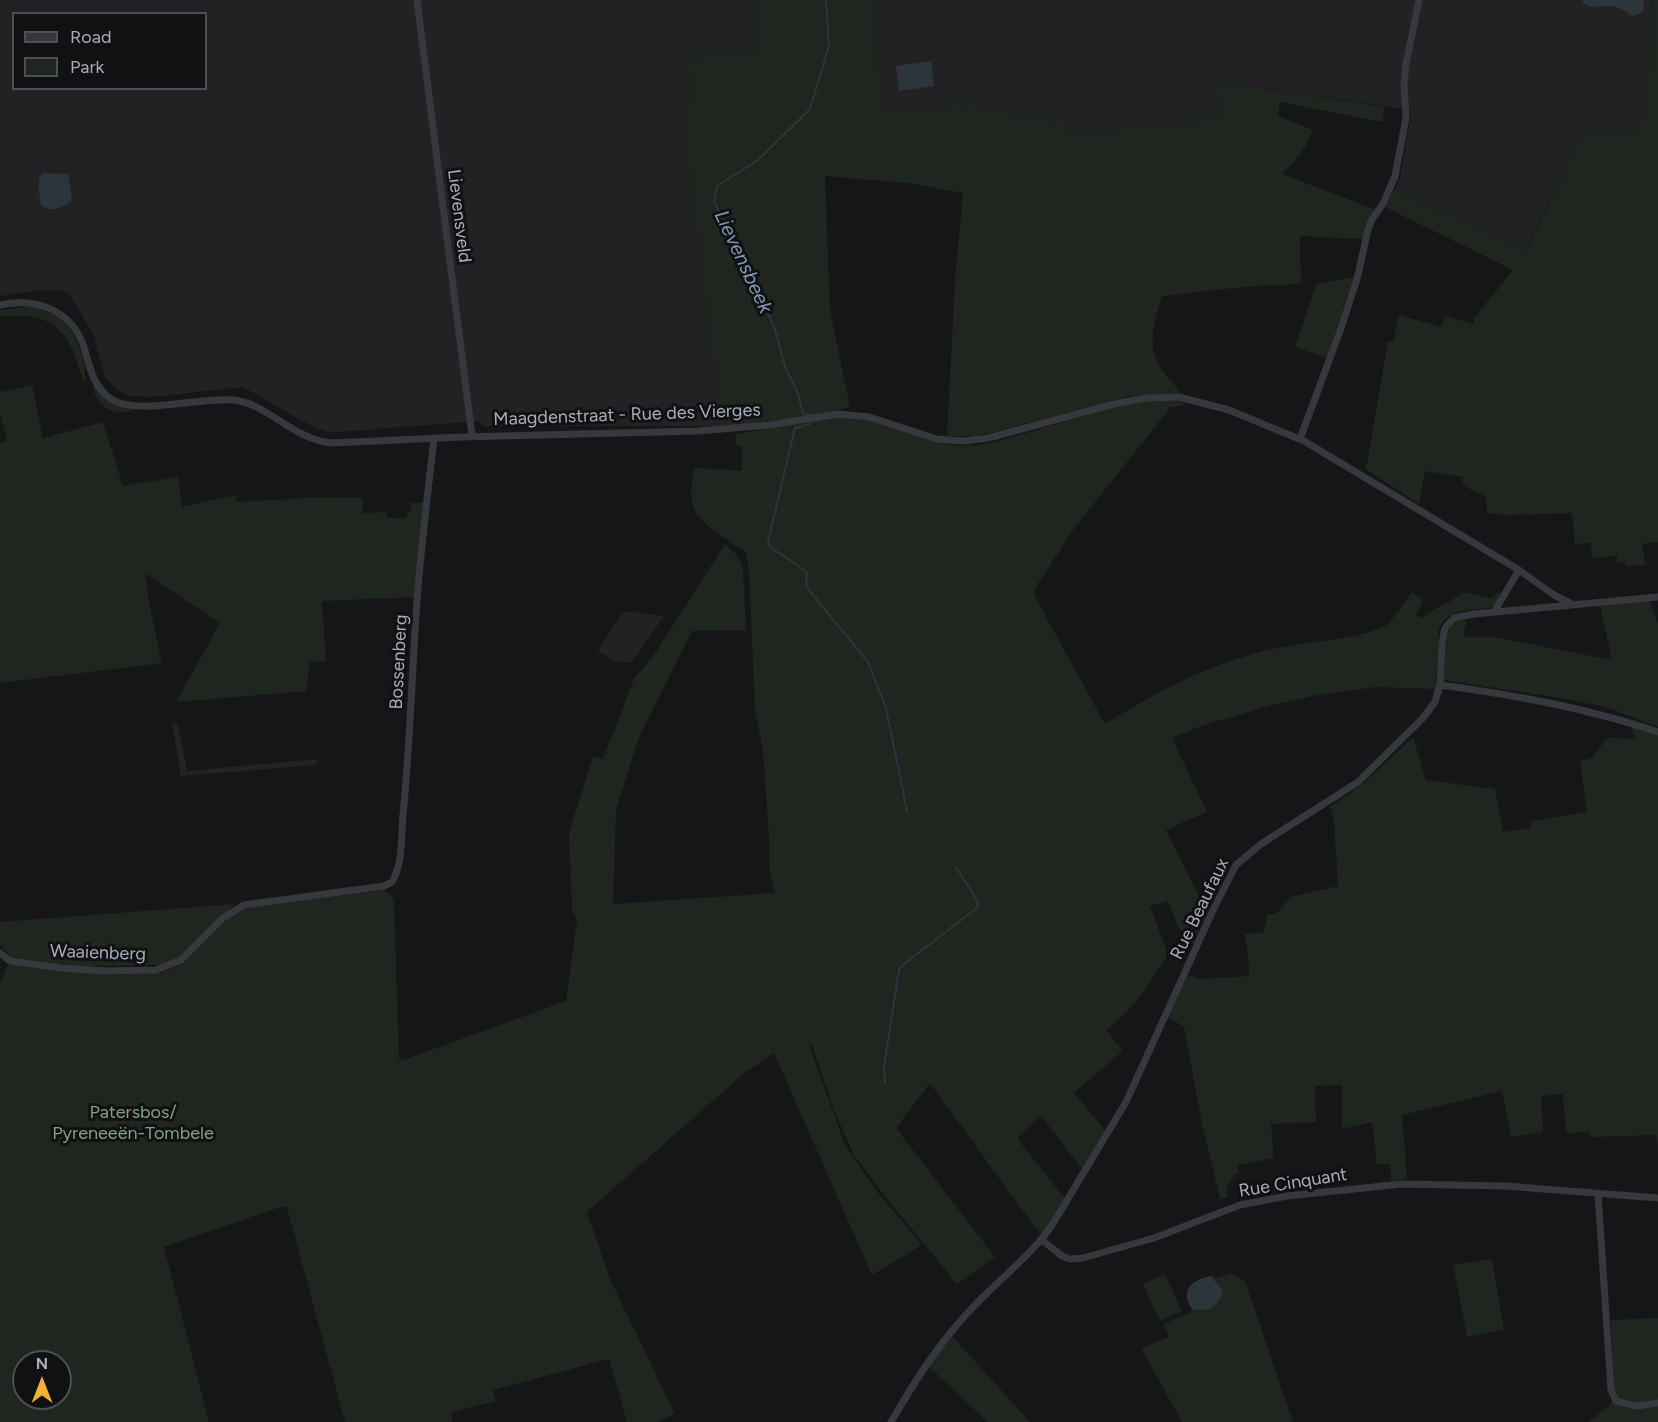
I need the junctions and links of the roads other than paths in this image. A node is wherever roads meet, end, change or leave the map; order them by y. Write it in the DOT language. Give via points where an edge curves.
graph roads {
  1 [pos="417,0"];
  2 [pos="1419,0"];
  3 [pos="0,305"];
  4 [pos="472,436"];
  5 [pos="434,438"];
  6 [pos="1300,439"];
  7 [pos="1520,570"];
  8 [pos="1658,597"];
  9 [pos="1572,604"];
  10 [pos="1494,612"];
  11 [pos="1441,682"];
  12 [pos="1658,732"];
  13 [pos="389,885"];
  14 [pos="0,953"];
  15 [pos="1598,1194"];
  16 [pos="1658,1198"];
  17 [pos="1042,1240"];
  18 [pos="1658,1403"];
  19 [pos="891,1422"];
  1 -- 4 [label="street, Lievensveld"];
  2 -- 6 [label="street" via="1406,64 1406,118 1395,176 1368,230 1357,279"];
  3 -- 5 [label="street, Maagdenstraat - Rue des Vierges" via="26,302 62,316 82,341 94,380 114,401 145,406 205,399 240,401 267,413 294,432 328,443"];
  4 -- 5 [label="street, Maagdenstraat - Rue des Vierges"];
  4 -- 6 [label="street, Maagdenstraat - Rue des Vierges" via="699,431 849,414 882,420 937,439 963,441 988,438 1118,403 1168,397 1229,410"];
  5 -- 13 [label="street, Bossenberg" via="417,600 401,836 396,872"];
  6 -- 7 [label="street, Maagdenstraat - Rue des Vierges"];
  7 -- 9 [label="street"];
  7 -- 10 [label="street"];
  8 -- 9 [label="street, Rue Beaufaux"];
  9 -- 10 [label="street, Rue Beaufaux"];
  10 -- 11 [label="street, Rue Beaufaux" via="1454,618 1445,628"];
  11 -- 12 [label="street" via="1560,704"];
  11 -- 17 [label="street, Rue Beaufaux" via="1435,702 1422,719 1367,774 1236,865 1126,1102"];
  13 -- 14 [label="street, Waaienberg" via="244,905 224,918 181,960 156,970 62,968 10,961"];
  15 -- 16 [label="street, Rue Cinquant"];
  15 -- 17 [label="street, Rue Cinquant" via="1505,1186 1402,1184 1248,1203 1135,1244 1083,1258 1062,1256"];
  15 -- 18 [label="street" via="1611,1390 1616,1401 1627,1405"];
  17 -- 19 [label="street" via="947,1335"];
}
